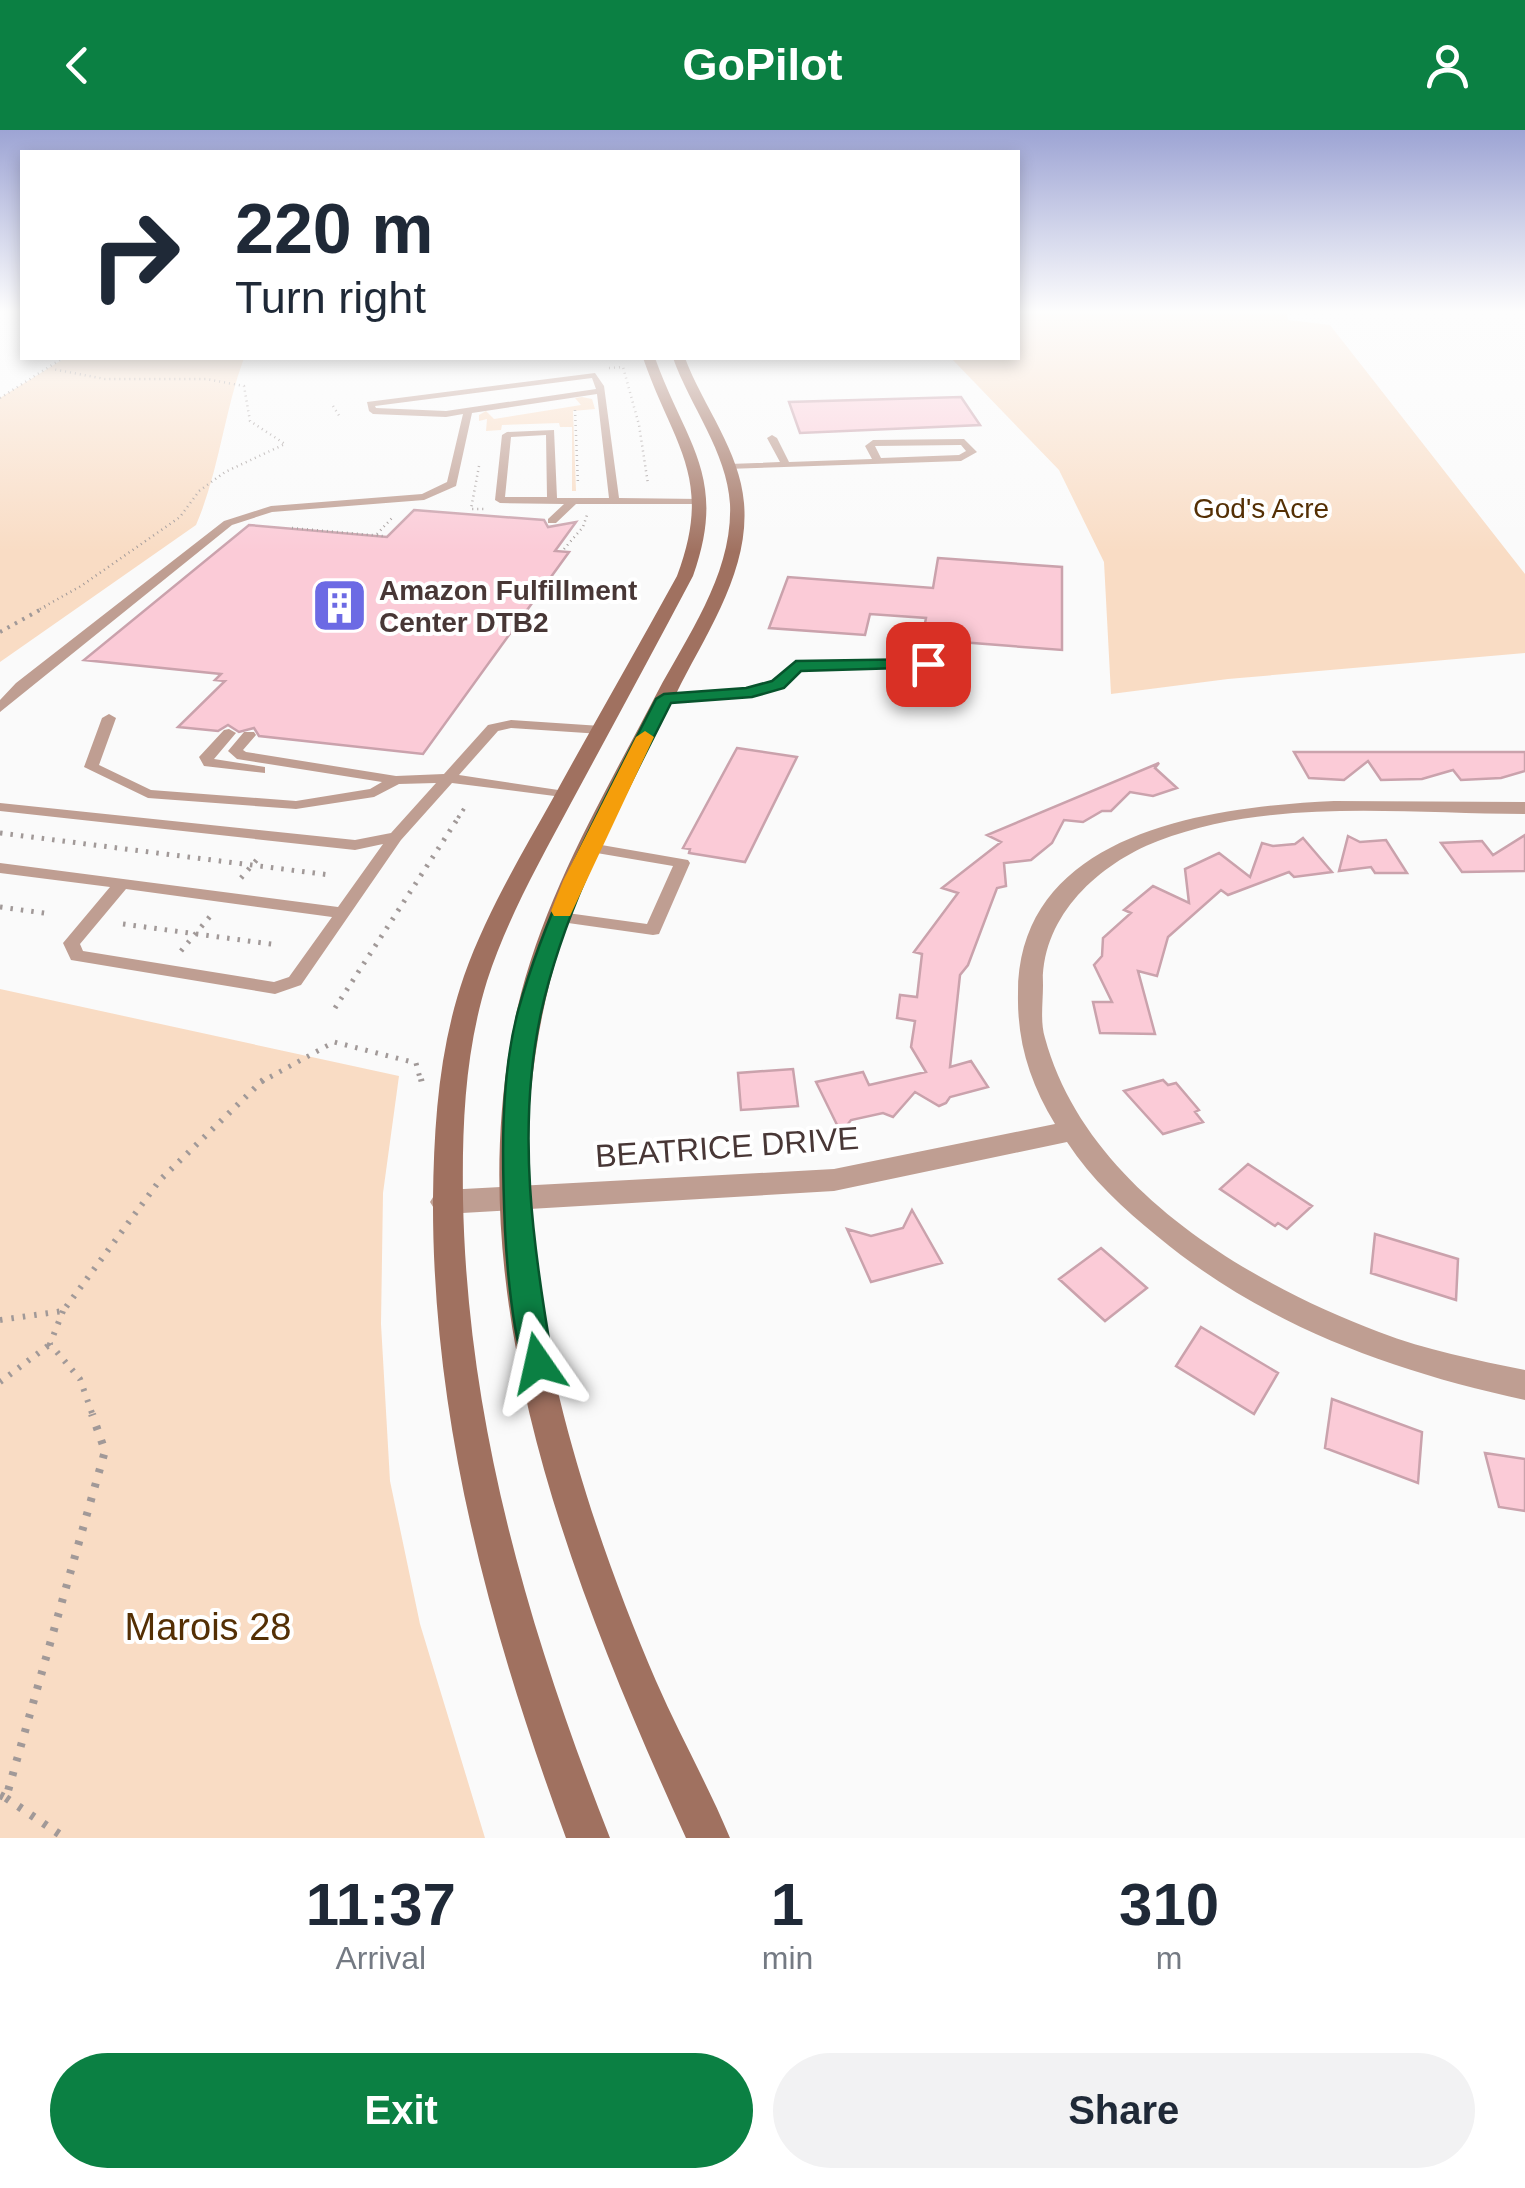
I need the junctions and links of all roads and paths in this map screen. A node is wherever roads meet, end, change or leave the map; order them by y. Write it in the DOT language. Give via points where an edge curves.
graph roads {
  1 [pos="245,393"];
  2 [pos="449,393"];
  3 [pos="589,393"];
  4 [pos="600,393"];
  5 [pos="665,393"];
  6 [pos="695,393"];
  7 [pos="332,406"];
  8 [pos="574,410"];
  9 [pos="468,411"];
  10 [pos="340,417"];
  11 [pos="772,438"];
  12 [pos="878,461"];
  13 [pos="786,463"];
  14 [pos="729,467"];
  15 [pos="552,500"];
  16 [pos="614,500"];
  17 [pos="701,502"];
  18 [pos="567,509"];
  19 [pos="250,516"];
  20 [pos="383,536"];
  21 [pos="567,539"];
  22 [pos="574,540"];
  23 [pos="0,632"];
  24 [pos="962,663"];
  25 [pos="664,699"];
  26 [pos="0,708"];
  27 [pos="109,718"];
  28 [pos="600,730"];
  29 [pos="229,733"];
  30 [pos="250,735"];
  31 [pos="325,771"];
  32 [pos="448,778"];
  33 [pos="396,780"];
  34 [pos="565,795"];
  35 [pos="468,804"];
  36 [pos="0,807"];
  37 [pos="1525,808"];
  38 [pos="0,834"];
  39 [pos="396,837"];
  40 [pos="268,846"];
  41 [pos="590,848"];
  42 [pos="252,865"];
  43 [pos="0,868"];
  44 [pos="330,874"];
  45 [pos="122,884"];
  46 [pos="235,886"];
  47 [pos="0,907"];
  48 [pos="214,911"];
  49 [pos="342,913"];
  50 [pos="52,914"];
  51 [pos="560,917"];
  52 [pos="123,924"];
  53 [pos="196,934"];
  54 [pos="278,945"];
  55 [pos="166,970"];
  56 [pos="335,1008"];
  57 [pos="425,1096"];
  58 [pos="1071,1131"];
  59 [pos="517,1197"];
  60 [pos="444,1202"];
  61 [pos="62,1311"];
  62 [pos="0,1320"];
  63 [pos="50,1344"];
  64 [pos="0,1382"];
  65 [pos="1525,1385"];
  66 [pos="3,1797"];
  67 [pos="65,1838"];
  68 [pos="588,1838"];
  69 [pos="708,1838"];
  1 -- 23 [label="path" via="250,421 285,444 240,461 188,500 180,517"];
  2 -- 9 [label="lane" via="370,404 373,411"];
  3 -- 9 [label="lane"];
  4 -- 16 [label="lane"];
  5 -- 17 [label="main road" via="697,464"];
  6 -- 14 [label="main road"];
  7 -- 10 [label="path"];
  8 -- 18 [label="path"];
  9 -- 19 [label="lane" via="452,484 424,497"];
  11 -- 13 [label="lane"];
  12 -- 12 [label="lane" via="961,458 972,452 964,442 873,442"];
  12 -- 13 [label="lane"];
  13 -- 14 [label="lane"];
  14 -- 25 [label="main road" via="738,516 731,556"];
  15 -- 15 [label="lane" via="500,500 507,435 551,432"];
  15 -- 18 [label="lane"];
  16 -- 17 [label="lane"];
  16 -- 18 [label="lane"];
  17 -- 28 [label="main road" via="691,563"];
  19 -- 20 [label="path" via="257,525"];
  19 -- 26 [label="lane" via="228,523"];
  21 -- 22 [label="path"];
  24 -- 25 [label="lane" via="796,666 778,685 746,693"];
  25 -- 41 [label="main road"];
  27 -- 33 [label="lane" via="91,767 148,794 296,804 374,793"];
  28 -- 32 [label="lane" via="493,728"];
  28 -- 34 [label="main road"];
  29 -- 31 [label="lane" via="206,757 209,763 303,775"];
  30 -- 31 [label="lane" via="235,751 242,756"];
  31 -- 33 [label="lane"];
  32 -- 33 [label="lane"];
  32 -- 34 [label="lane"];
  32 -- 39 [label="lane"];
  34 -- 60 [label="main road" via="476,978 448,1107"];
  35 -- 56 [label="path"];
  36 -- 39 [label="lane" via="355,845"];
  37 -- 58 [label="street" via="1226,816 1149,837 1098,864 1056,906 1038,939 1027,984 1034,1051"];
  38 -- 42 [label="path"];
  39 -- 49 [label="lane"];
  40 -- 42 [label="path"];
  41 -- 51 [label="main road"];
  41 -- 51 [label="lane" via="682,863 653,930"];
  42 -- 44 [label="path"];
  42 -- 46 [label="path"];
  43 -- 45 [label="lane"];
  45 -- 49 [label="lane"];
  45 -- 55 [label="lane" via="71,943 77,956"];
  47 -- 50 [label="path"];
  48 -- 53 [label="path"];
  49 -- 55 [label="lane" via="295,981 275,988"];
  51 -- 59 [label="main road" via="529,1014 516,1124"];
  52 -- 53 [label="path"];
  53 -- 54 [label="path"];
  53 -- 55 [label="path"];
  57 -- 61 [label="path" via="416,1063 334,1042 266,1077 160,1180"];
  58 -- 59 [label="street, BEATRICE DRIVE" via="834,1180"];
  58 -- 65 [label="street" via="1176,1234 1305,1315 1370,1344"];
  59 -- 60 [label="street, BEATRICE DRIVE"];
  59 -- 69 [label="main road" via="532,1335 572,1497 634,1674"];
  60 -- 68 [label="main road" via="459,1382 487,1531 514,1632"];
  61 -- 62 [label="path"];
  61 -- 63 [label="path"];
  63 -- 64 [label="path"];
  63 -- 66 [label="path" via="80,1379 105,1451"];
  66 -- 67 [label="path"];
}
